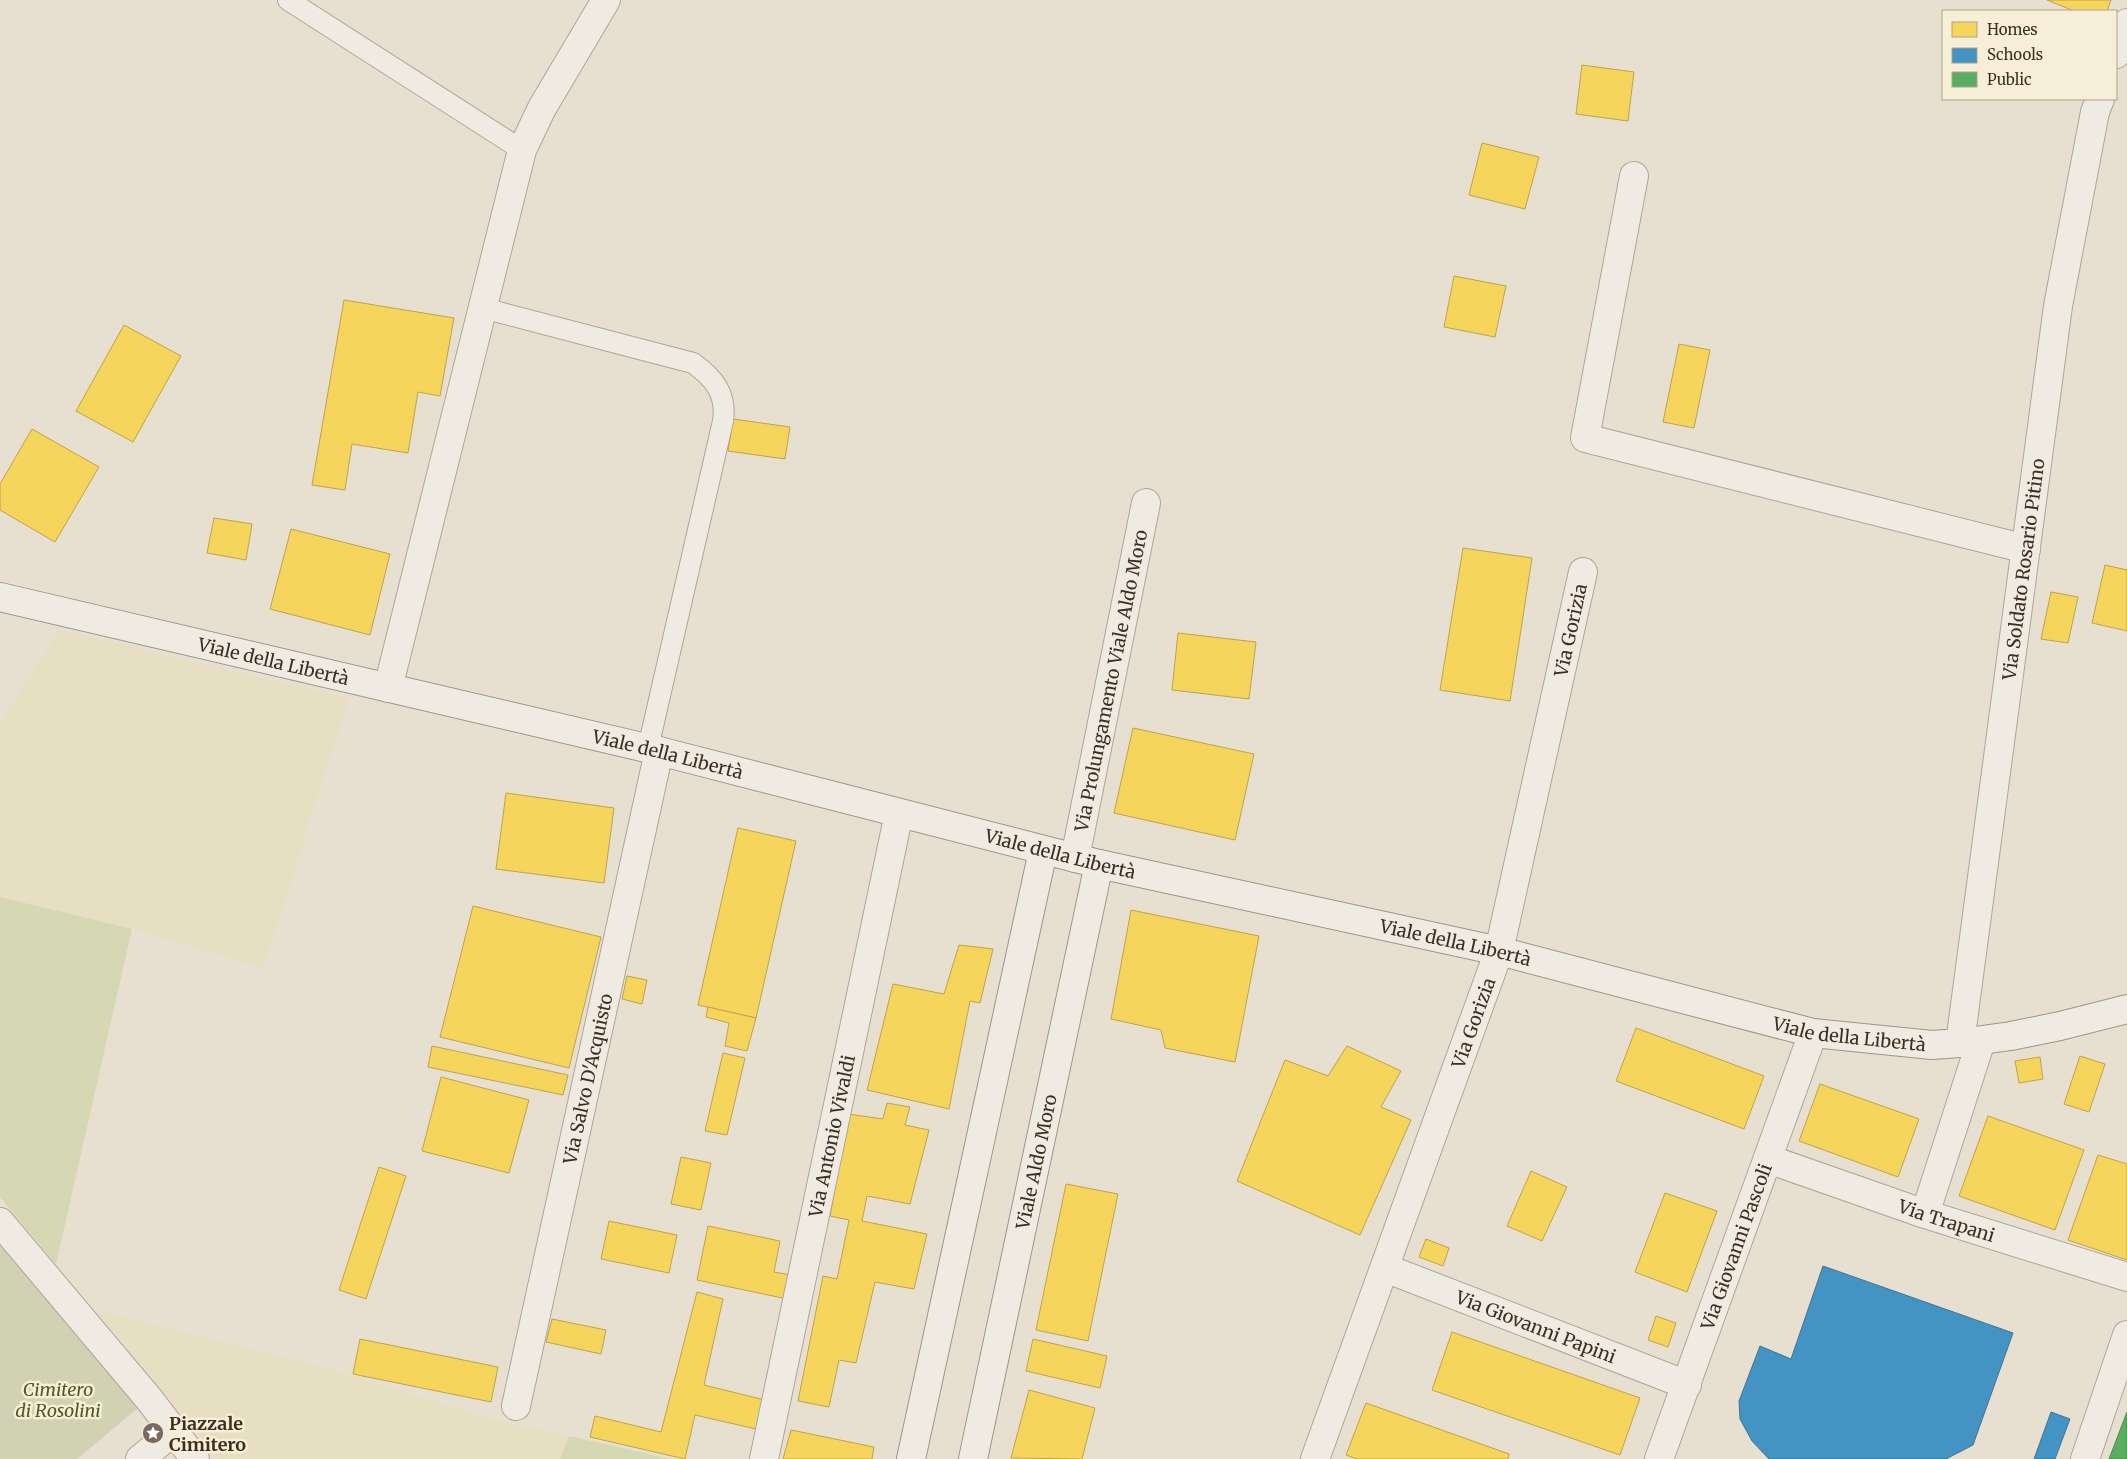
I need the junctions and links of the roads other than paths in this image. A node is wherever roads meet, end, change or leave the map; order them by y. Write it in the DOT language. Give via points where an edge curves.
graph roads {
  1 [pos="288,0"];
  2 [pos="606,0"];
  3 [pos="2127,23"];
  4 [pos="2117,51"];
  5 [pos="2100,100"];
  6 [pos="522,150"];
  7 [pos="1634,176"];
  8 [pos="483,308"];
  9 [pos="1146,503"];
  10 [pos="2026,549"];
  11 [pos="1583,572"];
  12 [pos="0,597"];
  13 [pos="388,688"];
  14 [pos="653,749"];
  15 [pos="899,813"];
  16 [pos="1043,850"];
  17 [pos="1087,861"];
  18 [pos="1499,951"];
  19 [pos="2127,1009"];
  20 [pos="1814,1033"];
  21 [pos="1970,1042"];
  22 [pos="1768,1159"];
  23 [pos="1925,1214"];
  24 [pos="0,1222"];
  25 [pos="1386,1268"];
  26 [pos="2127,1276"];
  27 [pos="2127,1335"];
  28 [pos="1687,1385"];
  29 [pos="516,1406"];
  30 [pos="174,1431"];
  31 [pos="140,1459"];
  32 [pos="195,1459"];
  33 [pos="764,1459"];
  34 [pos="911,1459"];
  35 [pos="973,1459"];
  36 [pos="1315,1459"];
  37 [pos="1659,1459"];
  38 [pos="2085,1459"];
  1 -- 6 [label="lane"];
  2 -- 6 [label="street" via="542,108"];
  3 -- 4 [label="street"];
  5 -- 10 [label="street, Via Soldato Rosario Pitino" via="2058,306"];
  6 -- 8 [label="street"];
  7 -- 10 [label="street" via="1585,438"];
  8 -- 13 [label="street"];
  8 -- 14 [label="lane" via="694,363 712,376 719,389 725,407 723,421"];
  9 -- 17 [label="street, Via Prolungamento Viale Aldo Moro"];
  10 -- 21 [label="street, Via Soldato Rosario Pitino"];
  11 -- 18 [label="street, Via Gorizia"];
  12 -- 13 [label="street, Viale della Libertà"];
  13 -- 14 [label="street, Viale della Libertà"];
  14 -- 15 [label="street, Viale della Libertà"];
  14 -- 29 [label="street, Via Salvo D'Acquisto"];
  15 -- 16 [label="street, Viale della Libertà"];
  15 -- 33 [label="street, Via Antonio Vivaldi"];
  16 -- 17 [label="street, Viale della Libertà"];
  16 -- 34 [label="street"];
  17 -- 18 [label="street, Viale della Libertà"];
  17 -- 35 [label="street, Viale Aldo Moro"];
  18 -- 20 [label="street, Viale della Libertà"];
  18 -- 25 [label="street, Via Gorizia"];
  19 -- 21 [label="street, Viale della Libertà" via="2060,1026"];
  20 -- 21 [label="street, Viale della Libertà" via="1932,1045"];
  20 -- 22 [label="street, Via Giovanni Pascoli"];
  21 -- 23 [label="street, Via Soldato Rosario Pitino"];
  22 -- 23 [label="street, Via Trapani"];
  22 -- 28 [label="street, Via Giovanni Pascoli"];
  23 -- 26 [label="street, Via Trapani"];
  24 -- 30 [label="street"];
  25 -- 28 [label="street, Via Giovanni Papini"];
  25 -- 36 [label="street, Via Gorizia"];
  27 -- 38 [label="street"];
  28 -- 37 [label="street, Via Giovanni Pascoli"];
  30 -- 31 [label="street"];
  30 -- 32 [label="street"];
}
